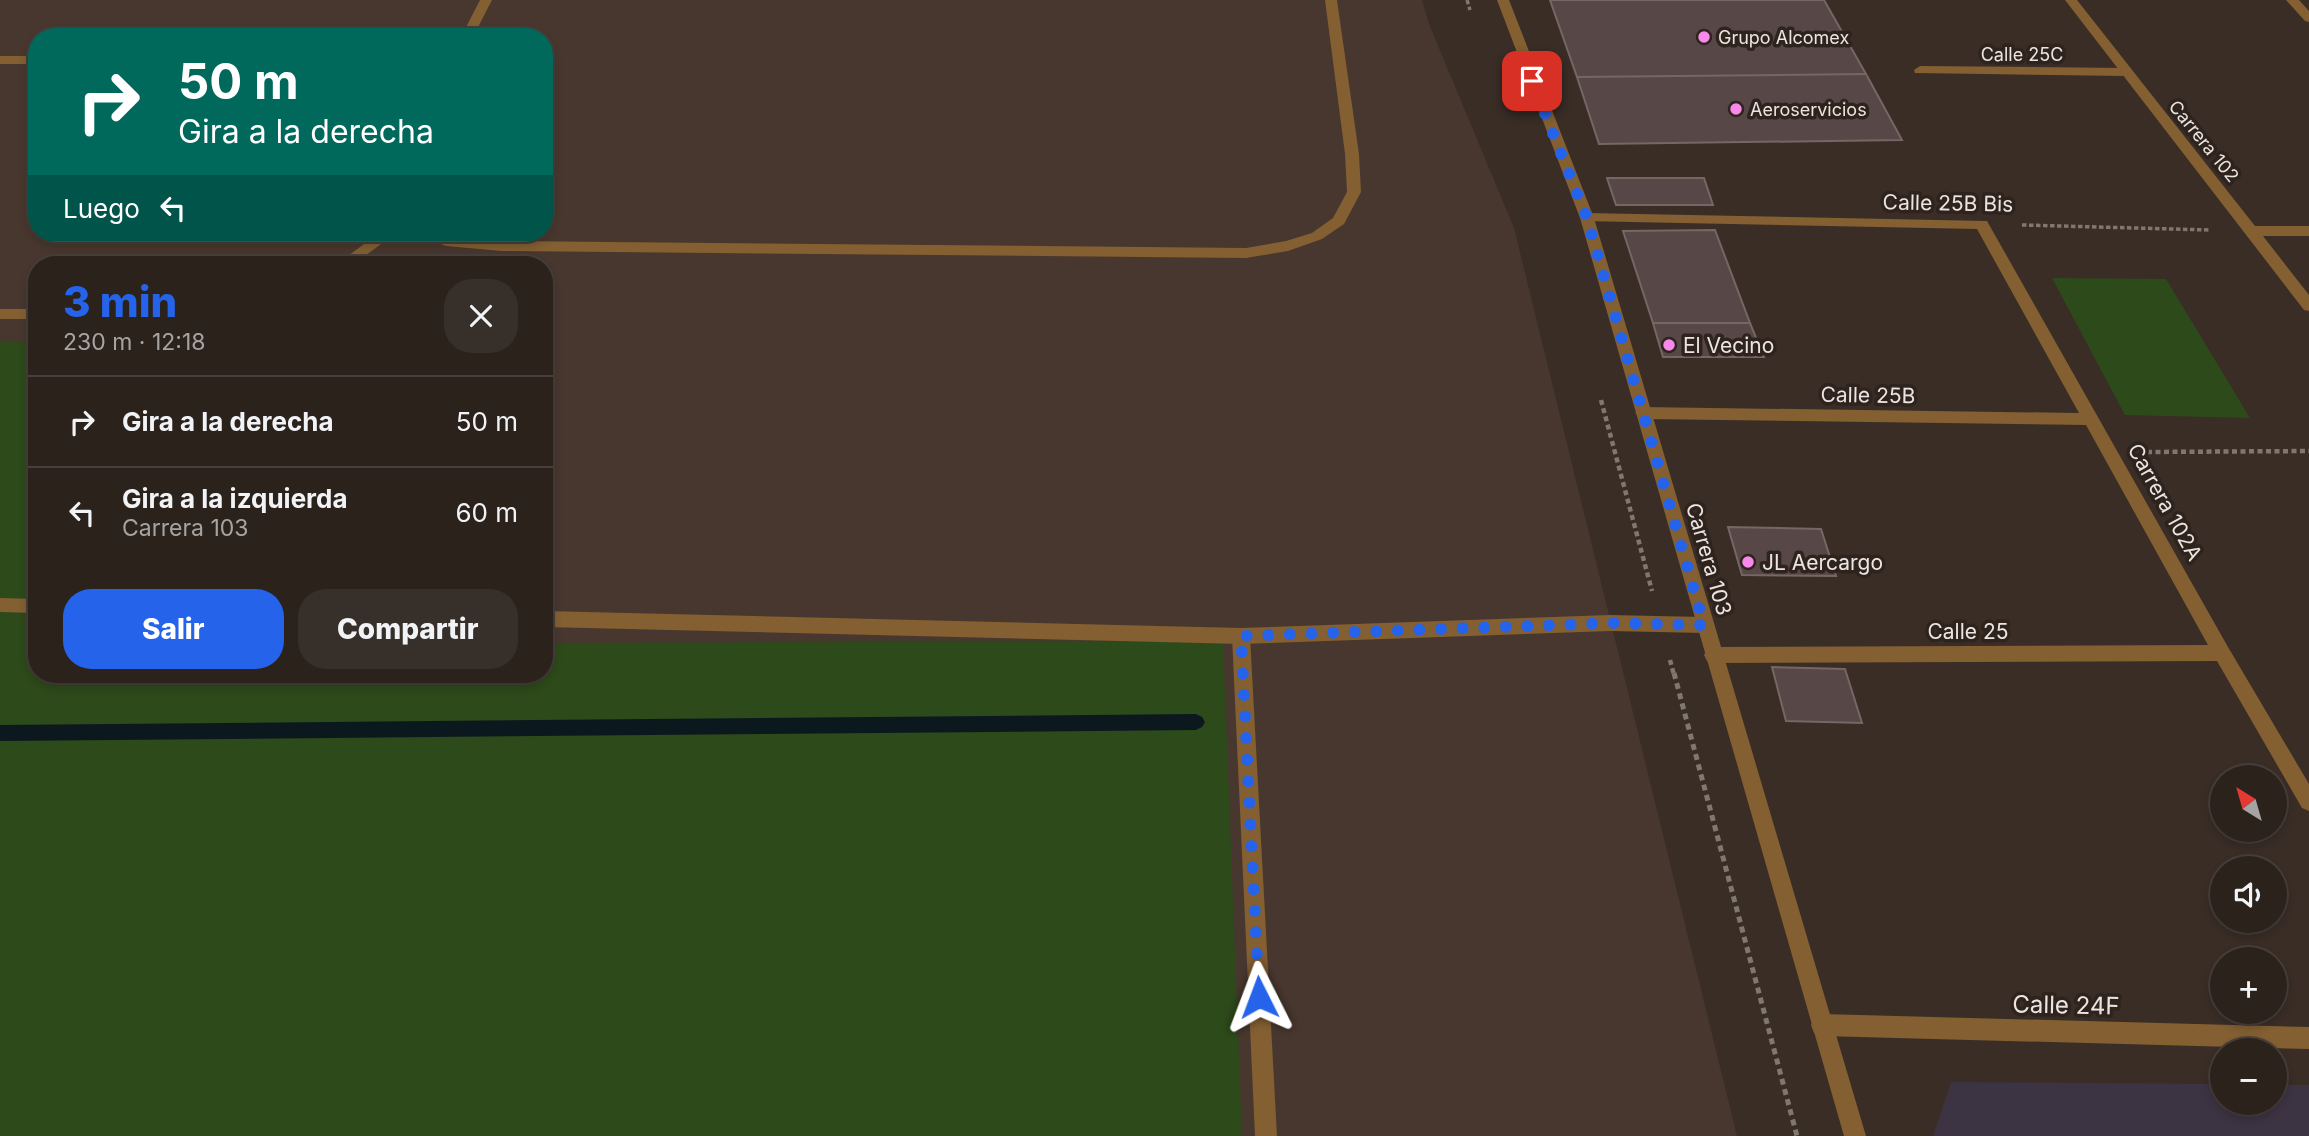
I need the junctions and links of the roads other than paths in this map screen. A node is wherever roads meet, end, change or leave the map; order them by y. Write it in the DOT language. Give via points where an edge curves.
graph roads {
  1 [pos="486,0"];
  2 [pos="1331,0"];
  3 [pos="1503,0"];
  4 [pos="2071,0"];
  5 [pos="2292,0"];
  6 [pos="2309,18"];
  7 [pos="472,28"];
  8 [pos="0,60"];
  9 [pos="28,60"];
  10 [pos="1920,71"];
  11 [pos="2123,72"];
  12 [pos="1587,218"];
  13 [pos="1982,224"];
  14 [pos="2253,231"];
  15 [pos="2309,231"];
  16 [pos="376,242"];
  17 [pos="457,242"];
  18 [pos="356,256"];
  19 [pos="2309,306"];
  20 [pos="0,314"];
  21 [pos="28,314"];
  22 [pos="1643,413"];
  23 [pos="2093,419"];
  24 [pos="0,605"];
  25 [pos="28,606"];
  26 [pos="553,619"];
  27 [pos="1704,625"];
  28 [pos="1241,636"];
  29 [pos="2222,653"];
  30 [pos="1713,655"];
  31 [pos="2309,802"];
  32 [pos="1822,1026"];
  33 [pos="2309,1038"];
  34 [pos="1266,1136"];
  35 [pos="1855,1136"];
  1 -- 7 [label="street"];
  2 -- 17 [label="street" via="1354,192 1339,221 1317,236 1288,246 1246,253"];
  3 -- 12 [label="street, Carrera 103"];
  4 -- 11 [label="street, Carrera 102"];
  5 -- 6 [label="street"];
  8 -- 9 [label="street"];
  10 -- 11 [label="street, Calle 25C"];
  11 -- 14 [label="street, Carrera 102"];
  12 -- 13 [label="street, Calle 25B Bis"];
  12 -- 22 [label="street, Carrera 103"];
  13 -- 23 [label="street, Carrera 102A"];
  14 -- 15 [label="street"];
  14 -- 19 [label="street, Carrera 102"];
  16 -- 18 [label="street"];
  20 -- 21 [label="street"];
  22 -- 23 [label="street, Calle 25B"];
  22 -- 27 [label="street, Carrera 103"];
  23 -- 29 [label="street, Carrera 102A"];
  24 -- 25 [label="street"];
  26 -- 28 [label="street"];
  27 -- 28 [label="street" via="1610,623"];
  27 -- 30 [label="street, Carrera 103"];
  28 -- 34 [label="street"];
  29 -- 30 [label="street, Calle 25"];
  29 -- 31 [label="street, Carrera 102A"];
  30 -- 32 [label="street, Carrera 103"];
  32 -- 33 [label="street, Calle 24F"];
  32 -- 35 [label="street, Carrera 103"];
}
